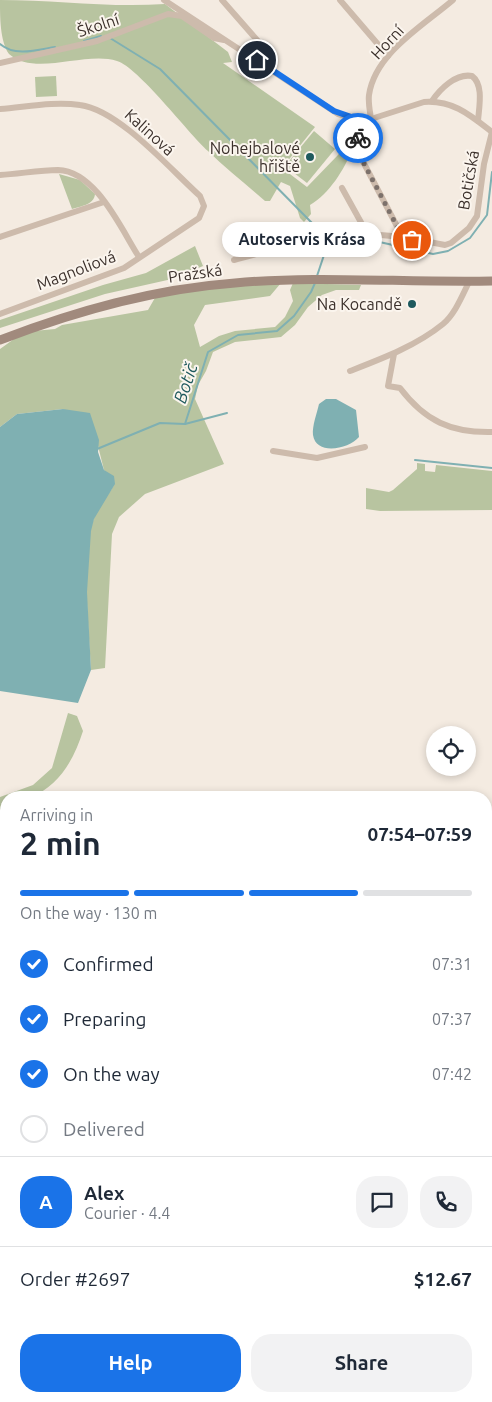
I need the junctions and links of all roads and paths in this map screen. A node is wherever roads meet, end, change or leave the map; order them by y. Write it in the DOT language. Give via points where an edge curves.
graph roads {
  1 [pos="164,0"];
  2 [pos="222,0"];
  3 [pos="340,0"];
  4 [pos="453,0"];
  5 [pos="226,40"];
  6 [pos="388,56"];
  7 [pos="257,60"];
  8 [pos="0,63"];
  9 [pos="432,101"];
  10 [pos="0,110"];
  11 [pos="371,119"];
  12 [pos="360,120"];
  13 [pos="478,121"];
  14 [pos="492,132"];
  15 [pos="0,176"];
  16 [pos="342,188"];
  17 [pos="104,202"];
  18 [pos="204,209"];
  19 [pos="368,236"];
  20 [pos="0,237"];
  21 [pos="400,238"];
  22 [pos="139,257"];
  23 [pos="234,260"];
  24 [pos="469,282"];
  25 [pos="492,282"];
  26 [pos="0,314"];
  27 [pos="0,340"];
  28 [pos="394,354"];
  29 [pos="350,371"];
  30 [pos="492,432"];
  31 [pos="365,447"];
  32 [pos="273,451"];
  1 -- 5 [label="street"];
  2 -- 7 [label="street" via="264,48"];
  3 -- 6 [label="street"];
  4 -- 6 [label="street, Horní"];
  5 -- 7 [label="street"];
  5 -- 8 [label="street, Školní" via="214,38 182,16 168,14 97,41"];
  6 -- 11 [label="street, Horní" via="370,89"];
  7 -- 12 [label="street" via="334,111"];
  9 -- 11 [label="street"];
  9 -- 13 [label="street" via="455,106"];
  9 -- 13 [label="street" via="454,80 472,76 478,85 480,99"];
  10 -- 18 [label="street, Kalinová" via="63,104 96,108 118,120 193,190 202,200"];
  11 -- 12 [label="street"];
  12 -- 21 [label="street" via="359,154 399,230"];
  13 -- 14 [label="street"];
  14 -- 21 [label="street, Botičská" via="479,208 473,224 448,245"];
  15 -- 17 [label="street" via="59,170 74,173 97,190"];
  16 -- 19 [label="street"];
  17 -- 20 [label="street"];
  17 -- 22 [label="street"];
  18 -- 22 [label="street, Magnoliová" via="198,218"];
  19 -- 21 [label="street, Botičská"];
  19 -- 23 [label="street, Botičská" via="319,239"];
  22 -- 26 [label="street, Magnoliová" via="124,268"];
  24 -- 25 [label="main road, Pražská"];
  24 -- 27 [label="main road, Pražská" via="234,282 141,295"];
  24 -- 28 [label="street" via="444,324"];
  28 -- 29 [label="street"];
  28 -- 30 [label="street" via="388,386 400,388 414,406 434,420 466,432"];
  31 -- 32 [label="street" via="316,458"];
}
